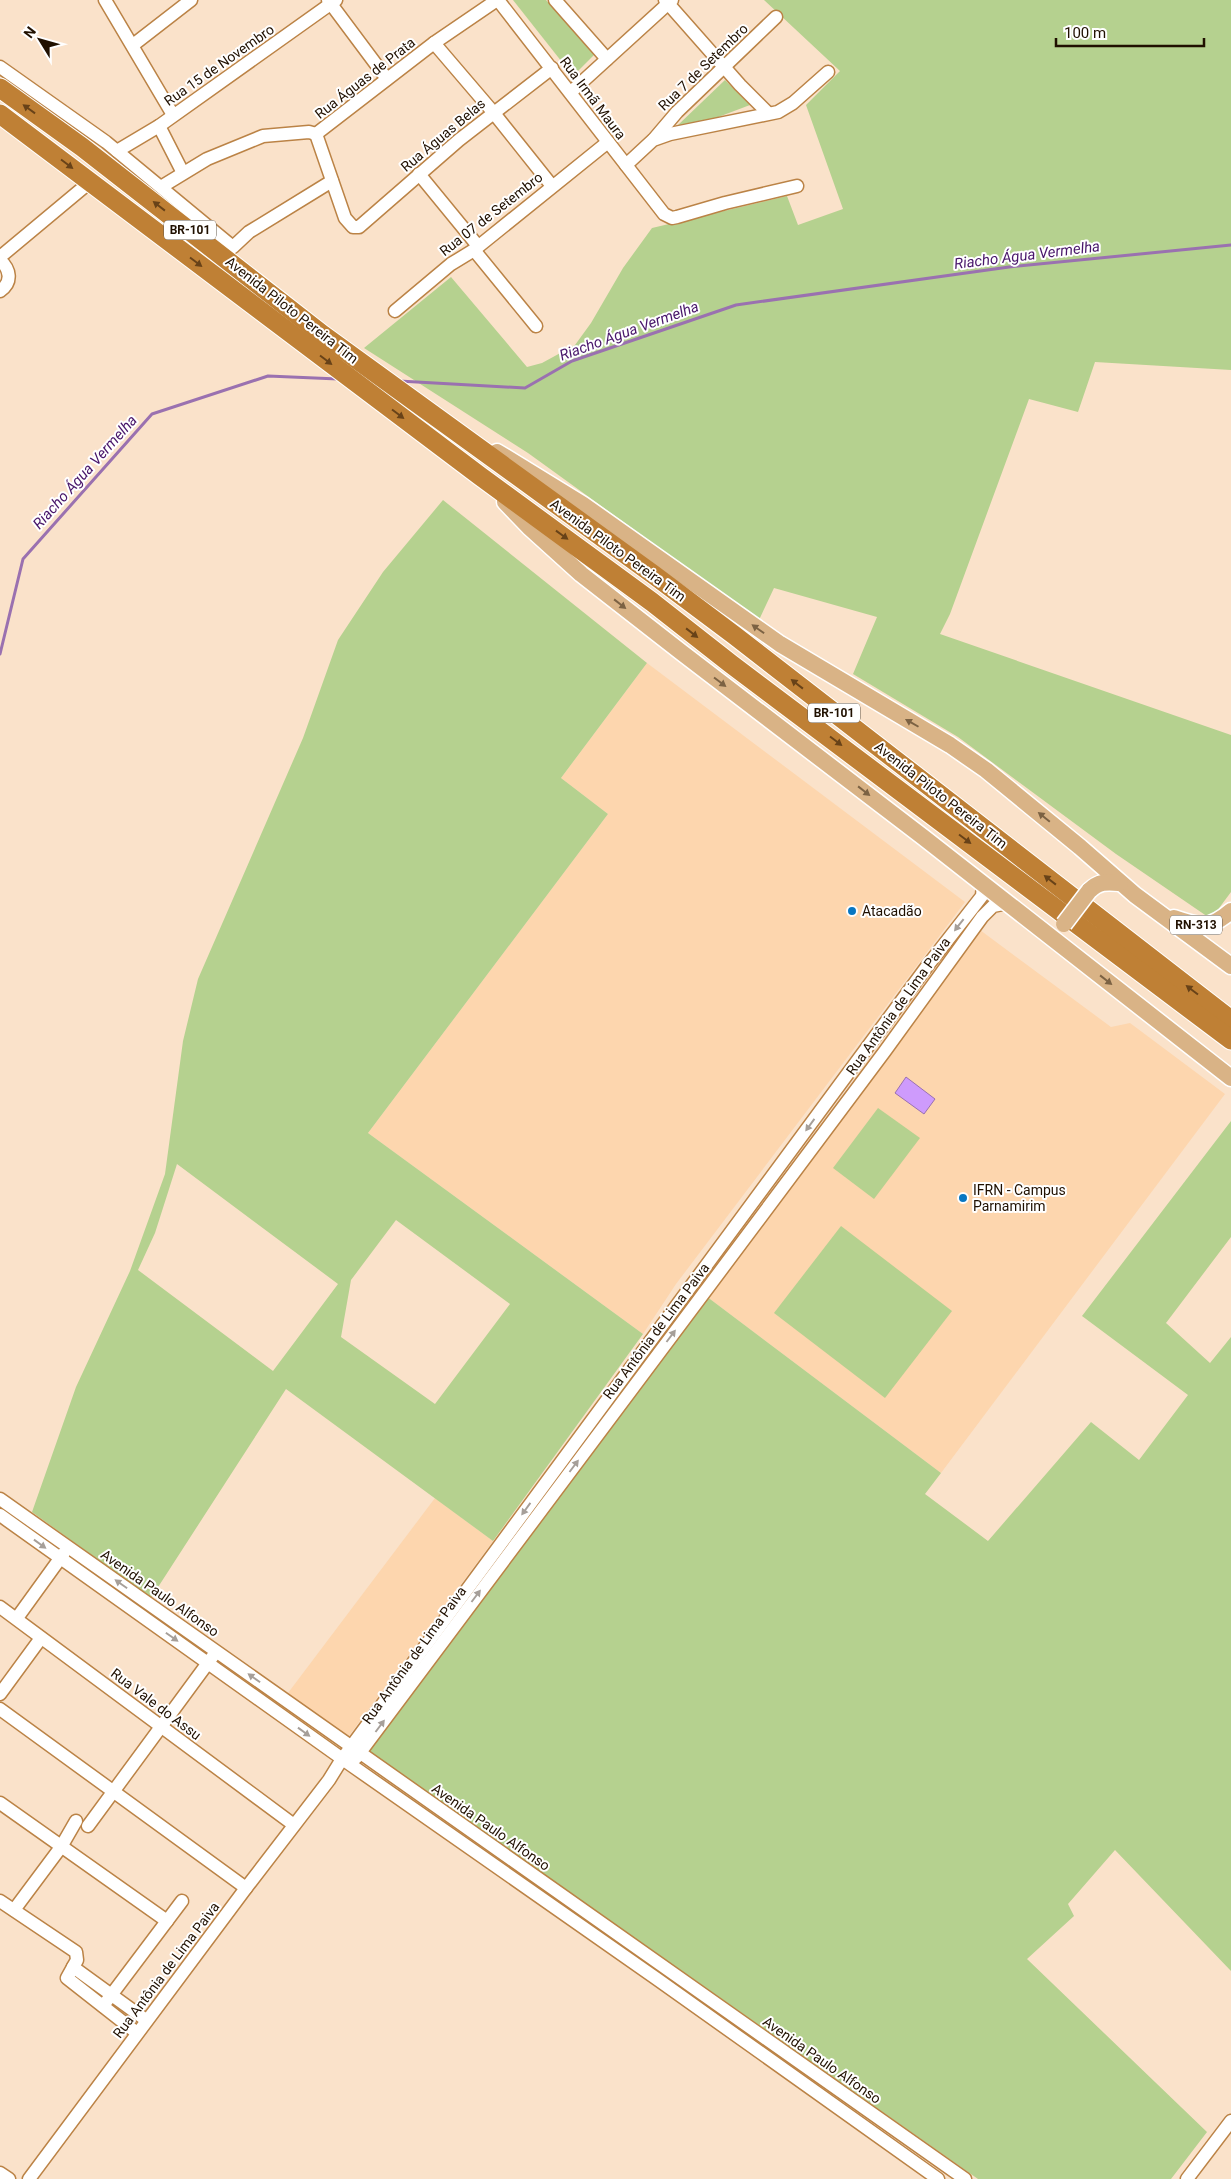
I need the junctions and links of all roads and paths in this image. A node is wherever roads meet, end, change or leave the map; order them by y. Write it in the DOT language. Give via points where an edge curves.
graph roads {
  1 [pos="105,0"];
  2 [pos="191,0"];
  3 [pos="498,0"];
  4 [pos="555,0"];
  5 [pos="332,1"];
  6 [pos="668,1"];
  7 [pos="776,17"];
  8 [pos="434,43"];
  9 [pos="133,45"];
  10 [pos="607,59"];
  11 [pos="0,67"];
  12 [pos="552,68"];
  13 [pos="724,68"];
  14 [pos="828,72"];
  15 [pos="387,79"];
  16 [pos="0,88"];
  17 [pos="571,92"];
  18 [pos="493,112"];
  19 [pos="768,113"];
  20 [pos="0,114"];
  21 [pos="172,115"];
  22 [pos="159,126"];
  23 [pos="316,134"];
  24 [pos="653,140"];
  25 [pos="608,142"];
  26 [pos="117,151"];
  27 [pos="626,165"];
  28 [pos="183,174"];
  29 [pos="419,174"];
  30 [pos="332,181"];
  31 [pos="90,182"];
  32 [pos="552,186"];
  33 [pos="797,186"];
  34 [pos="161,187"];
  35 [pos="476,248"];
  36 [pos="0,258"];
  37 [pos="0,291"];
  38 [pos="395,311"];
  39 [pos="536,326"];
  40 [pos="432,413"];
  41 [pos="480,476"];
  42 [pos="1120,883"];
  43 [pos="983,884"];
  44 [pos="1008,903"];
  45 [pos="1231,911"];
  46 [pos="1158,912"];
  47 [pos="1067,950"];
  48 [pos="1231,966"];
  49 [pos="911,987"];
  50 [pos="924,997"];
  51 [pos="1231,1020"];
  52 [pos="1231,1040"];
  53 [pos="1231,1078"];
  54 [pos="830,1098"];
  55 [pos="842,1108"];
  56 [pos="0,1499"];
  57 [pos="0,1515"];
  58 [pos="68,1546"];
  59 [pos="60,1558"];
  60 [pos="0,1607"];
  61 [pos="16,1618"];
  62 [pos="41,1638"];
  63 [pos="216,1652"];
  64 [pos="208,1663"];
  65 [pos="0,1694"];
  66 [pos="281,1698"];
  67 [pos="0,1708"];
  68 [pos="273,1710"];
  69 [pos="161,1727"];
  70 [pos="355,1750"];
  71 [pos="346,1762"];
  72 [pos="114,1791"];
  73 [pos="0,1803"];
  74 [pos="294,1825"];
  75 [pos="61,1848"];
  76 [pos="246,1888"];
  77 [pos="0,1900"];
  78 [pos="182,1901"];
  79 [pos="14,1910"];
  80 [pos="596,1920"];
  81 [pos="167,1921"];
  82 [pos="588,1932"];
  83 [pos="89,1987"];
  84 [pos="111,1995"];
  85 [pos="103,2006"];
  86 [pos="146,2020"];
  87 [pos="137,2033"];
  88 [pos="1231,2121"];
  89 [pos="904,2136"];
  90 [pos="895,2148"];
  91 [pos="0,2173"];
  92 [pos="957,2177"];
  93 [pos="9,2179"];
  94 [pos="29,2179"];
  95 [pos="938,2179"];
  96 [pos="1187,2179"];
  1 -- 9 [label="street"];
  2 -- 9 [label="street"];
  3 -- 8 [label="street, Rua Águas de Prata"];
  3 -- 12 [label="street, Rua Irmã Maura"];
  4 -- 10 [label="street"];
  5 -- 15 [label="street"];
  5 -- 21 [label="street, Rua 15 de Novembro"];
  6 -- 10 [label="street"];
  6 -- 13 [label="street"];
  7 -- 13 [label="street, Rua 7 de Setembro"];
  8 -- 15 [label="street, Rua Águas de Prata"];
  8 -- 18 [label="street"];
  9 -- 21 [label="street"];
  10 -- 17 [label="street"];
  11 -- 26 [label="street"];
  12 -- 17 [label="street, Rua Irmã Maura"];
  12 -- 18 [label="street, Rua Águas Belas"];
  13 -- 19 [label="street"];
  13 -- 24 [label="street, Rua 7 de Setembro" via="677,112"];
  14 -- 19 [label="street" via="793,103 778,112"];
  15 -- 23 [label="street, Rua Águas de Prata"];
  40 -- 16 [label="highway, Avenida Piloto Pereira Tim / BR-101, one-way" via="322,335 82,147"];
  17 -- 25 [label="street, Rua Irmã Maura"];
  18 -- 29 [label="street, Rua Águas Belas"];
  18 -- 32 [label="street"];
  19 -- 24 [label="street"];
  20 -- 31 [label="highway, Avenida Piloto Pereira Tim / BR-101, one-way"];
  21 -- 22 [label="street, Rua 15 de Novembro"];
  22 -- 26 [label="street, Rua 15 de Novembro"];
  22 -- 28 [label="street"];
  23 -- 28 [label="street, Rua Águas de Prata" via="263,136 207,159"];
  23 -- 30 [label="street"];
  24 -- 27 [label="street, Rua 7 de Setembro"];
  25 -- 27 [label="street, Rua Irmã Maura"];
  25 -- 32 [label="street, Rua 07 de Setembro"];
  26 -- 34 [label="street"];
  27 -- 33 [label="street, Rua Irmã Maura" via="664,214 672,218"];
  28 -- 34 [label="street, Rua Águas de Prata"];
  29 -- 30 [label="street, Rua Águas Belas" via="370,219 356,227 345,218"];
  29 -- 35 [label="street"];
  30 -- 34 [label="street" via="249,232 233,247"];
  31 -- 36 [label="street"];
  31 -- 41 [label="highway, Avenida Piloto Pereira Tim / BR-101, one-way"];
  32 -- 35 [label="street, Rua 07 de Setembro"];
  35 -- 38 [label="street, Rua 07 de Setembro" via="450,264"];
  35 -- 39 [label="street"];
  36 -- 37 [label="street" via="9,275 7,285"];
  42 -- 40 [label="main road, one-way" via="986,770 950,745 780,644 582,504"];
  51 -- 40 [label="highway, Avenida Piloto Pereira Tim / BR-101, one-way" via="734,635"];
  41 -- 43 [label="main road, one-way" via="581,574"];
  41 -- 52 [label="highway, Avenida Piloto Pereira Tim / BR-101, one-way" via="652,602"];
  42 -- 46 [label="main road"];
  42 -- 47 [label="main road, bridge" via="1105,881 1089,891 1064,924 1060,936"];
  43 -- 44 [label="main road"];
  43 -- 49 [label="street, Rua Antônia de Lima Paiva, one-way" via="982,896"];
  44 -- 47 [label="main road"];
  44 -- 50 [label="street, Rua Antônia de Lima Paiva" via="990,908"];
  45 -- 46 [label="main road, RN-313" via="1208,926 1191,924"];
  46 -- 48 [label="main road"];
  47 -- 53 [label="main road, one-way"];
  49 -- 50 [label="street"];
  49 -- 54 [label="street, Rua Antônia de Lima Paiva"];
  50 -- 55 [label="street, Rua Antônia de Lima Paiva"];
  54 -- 55 [label="street"];
  54 -- 70 [label="street, Rua Antônia de Lima Paiva, one-way"];
  70 -- 55 [label="street, Rua Antônia de Lima Paiva, one-way"];
  56 -- 58 [label="street, Avenida Paulo Alfonso"];
  57 -- 59 [label="street, one-way"];
  58 -- 59 [label="street"];
  63 -- 58 [label="street, Avenida Paulo Alfonso, one-way"];
  59 -- 61 [label="street"];
  59 -- 64 [label="street, one-way"];
  60 -- 61 [label="street, Rua Vale do Assu"];
  61 -- 62 [label="street, Rua Vale do Assu"];
  62 -- 65 [label="street"];
  62 -- 69 [label="street, Rua Vale do Assu"];
  63 -- 64 [label="street"];
  66 -- 63 [label="street, Avenida Paulo Alfonso, one-way"];
  64 -- 68 [label="street"];
  64 -- 69 [label="street"];
  66 -- 68 [label="street"];
  66 -- 70 [label="street, Avenida Paulo Alfonso"];
  67 -- 72 [label="street"];
  68 -- 71 [label="street, one-way"];
  69 -- 72 [label="street"];
  69 -- 74 [label="street, Rua Vale do Assu"];
  70 -- 71 [label="street, Rua Antônia de Lima Paiva"];
  70 -- 80 [label="street, Avenida Paulo Alfonso"];
  71 -- 74 [label="street, Rua Antônia de Lima Paiva"];
  71 -- 82 [label="street"];
  72 -- 75 [label="street"];
  72 -- 76 [label="street"];
  73 -- 75 [label="street"];
  74 -- 76 [label="street, Rua Antônia de Lima Paiva"];
  75 -- 79 [label="street"];
  75 -- 81 [label="street"];
  76 -- 86 [label="street, Rua Antônia de Lima Paiva"];
  77 -- 79 [label="street"];
  78 -- 81 [label="street"];
  79 -- 83 [label="street" via="76,1952 78,1958 67,1978"];
  80 -- 82 [label="street"];
  80 -- 89 [label="street, Avenida Paulo Alfonso"];
  81 -- 84 [label="street"];
  82 -- 90 [label="street"];
  83 -- 84 [label="street"];
  83 -- 85 [label="street"];
  84 -- 85 [label="street"];
  84 -- 86 [label="street"];
  85 -- 87 [label="street"];
  86 -- 87 [label="street, Rua Antônia de Lima Paiva"];
  87 -- 94 [label="street, Rua Antônia de Lima Paiva"];
  88 -- 96 [label="street"];
  89 -- 90 [label="street"];
  89 -- 92 [label="street, Avenida Paulo Alfonso"];
  90 -- 95 [label="street"];
  91 -- 93 [label="street"];
}
